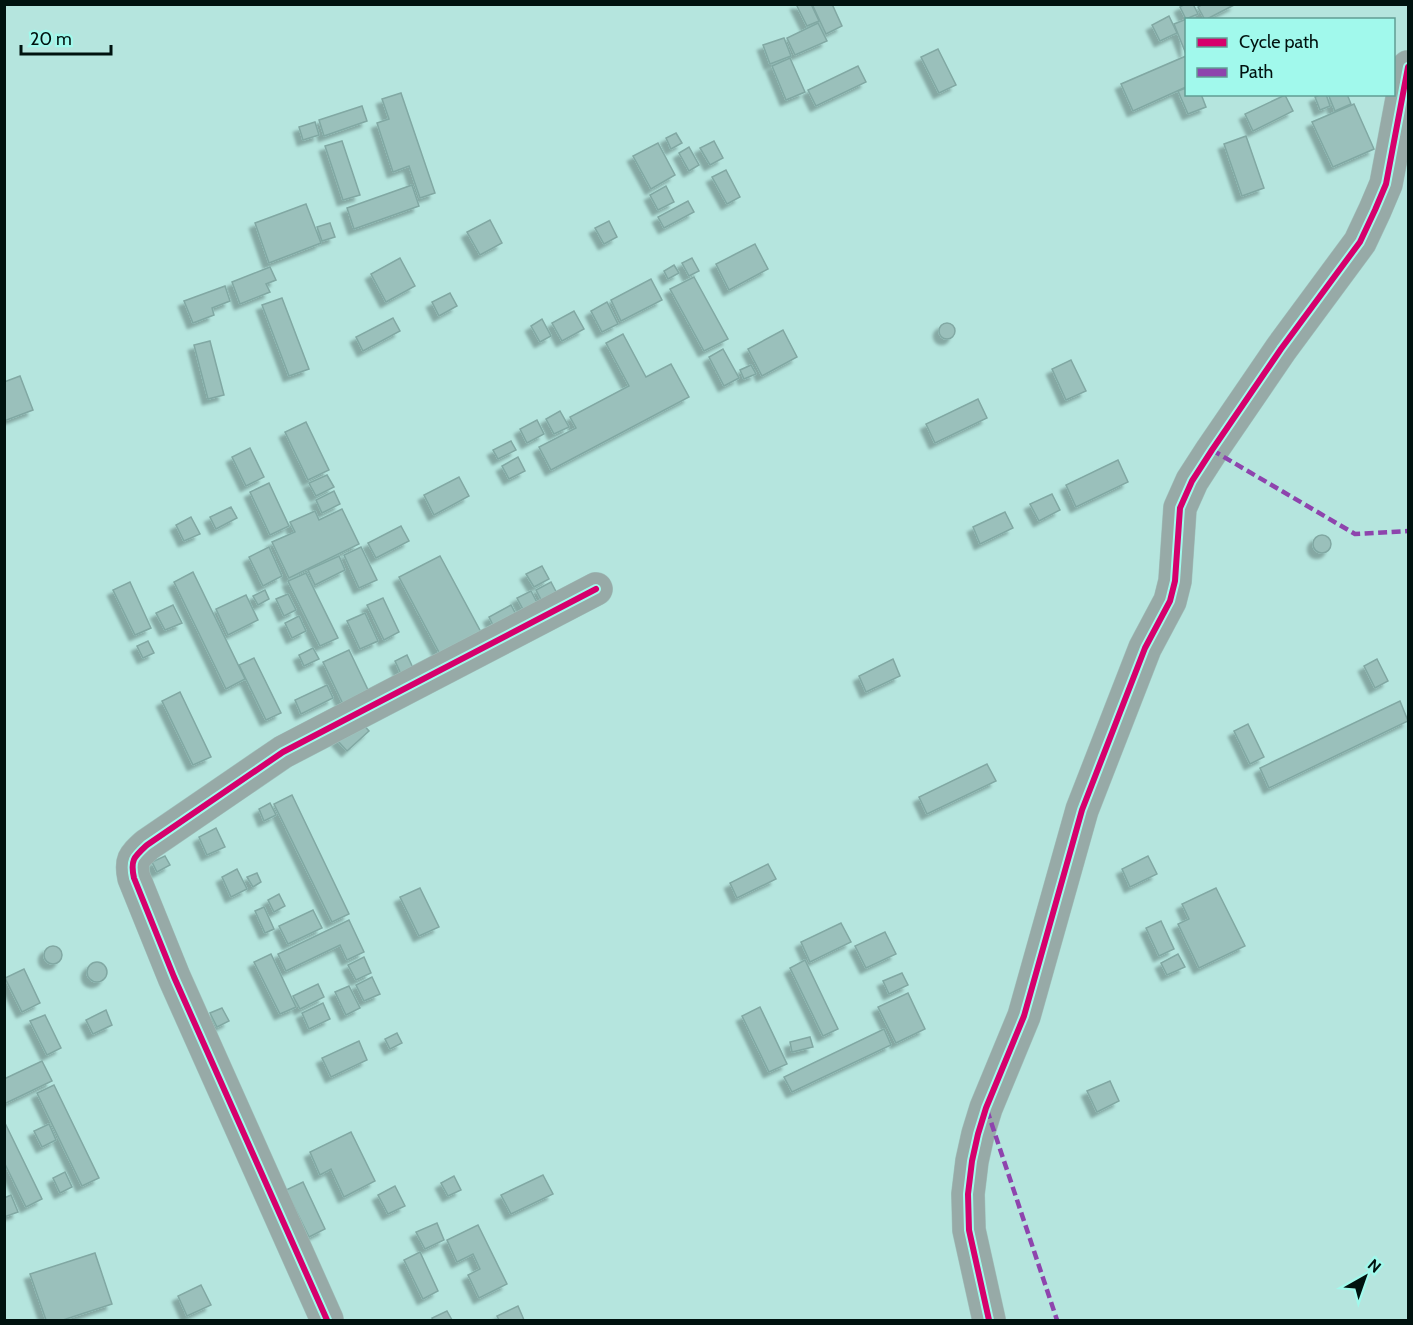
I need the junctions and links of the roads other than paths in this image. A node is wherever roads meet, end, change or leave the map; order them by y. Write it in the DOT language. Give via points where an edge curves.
graph roads {
  1 [pos="1408,67"];
  2 [pos="596,589"];
  3 [pos="327,1320"];
  4 [pos="989,1320"];
  1 -- 4 [label="street" via="1386,184 1360,242 1212,450 1180,508 1170,601 1145,648 1082,810 1024,1016 986,1108 976,1143 968,1194 969,1230"];
  2 -- 3 [label="street" via="284,752 147,845 131,865 174,977"];
}
